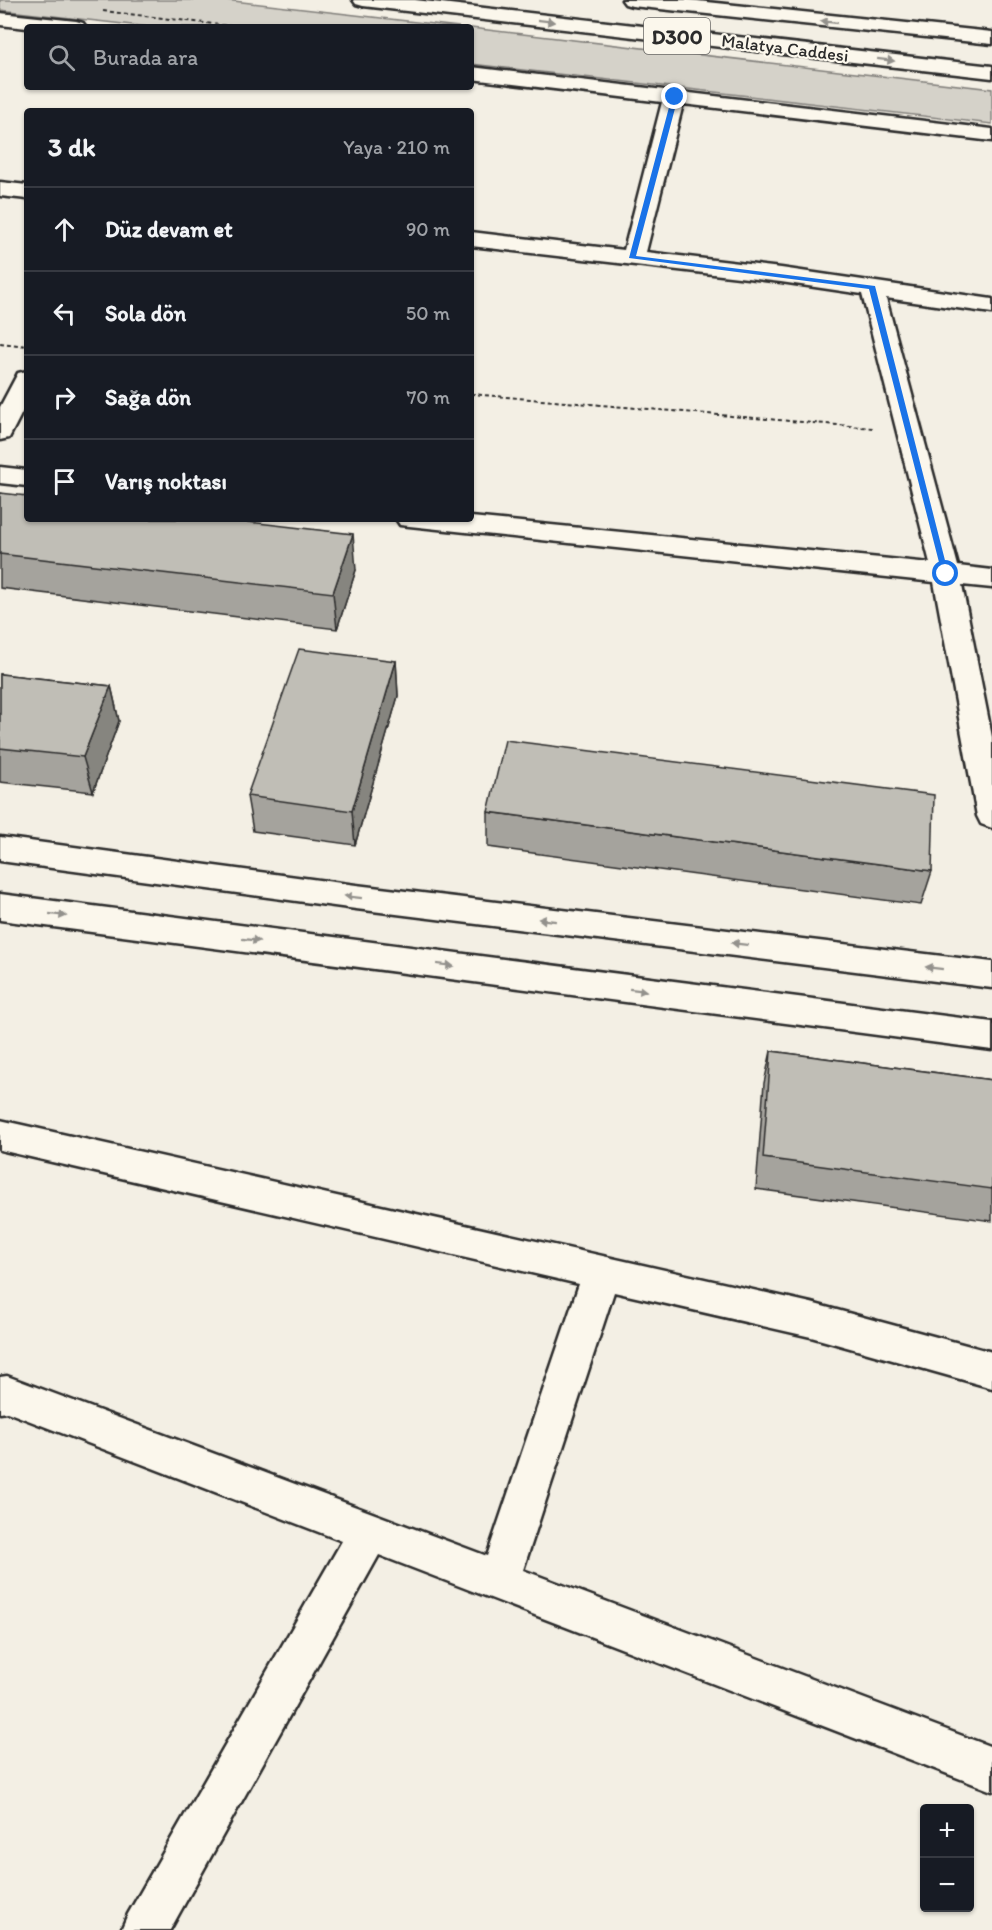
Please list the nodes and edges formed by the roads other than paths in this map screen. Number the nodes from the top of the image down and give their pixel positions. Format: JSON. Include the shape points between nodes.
{"nodes":[{"id":1,"x":363,"y":0,"type":"edge"},
{"id":2,"x":632,"y":0,"type":"edge"},
{"id":3,"x":0,"y":19,"type":"edge"},
{"id":4,"x":48,"y":24,"type":"edge"},
{"id":5,"x":992,"y":38,"type":"edge"},
{"id":6,"x":992,"y":72,"type":"edge"},
{"id":7,"x":474,"y":73,"type":"edge"},
{"id":8,"x":675,"y":97,"type":"junction"},
{"id":9,"x":992,"y":135,"type":"edge"},
{"id":10,"x":0,"y":189,"type":"edge"},
{"id":11,"x":24,"y":192,"type":"edge"},
{"id":12,"x":474,"y":240,"type":"edge"},
{"id":13,"x":633,"y":258,"type":"junction"},
{"id":14,"x":872,"y":288,"type":"junction"},
{"id":15,"x":992,"y":306,"type":"edge"},
{"id":16,"x":24,"y":384,"type":"edge"},
{"id":17,"x":0,"y":432,"type":"edge"},
{"id":18,"x":0,"y":475,"type":"edge"},
{"id":19,"x":24,"y":478,"type":"edge"},
{"id":20,"x":438,"y":522,"type":"edge"},
{"id":21,"x":946,"y":574,"type":"junction"},
{"id":22,"x":992,"y":579,"type":"edge"},
{"id":23,"x":992,"y":816,"type":"edge"},
{"id":24,"x":0,"y":849,"type":"edge"},
{"id":25,"x":0,"y":907,"type":"edge"},
{"id":26,"x":992,"y":975,"type":"edge"},
{"id":27,"x":992,"y":1036,"type":"edge"},
{"id":28,"x":0,"y":1135,"type":"edge"},
{"id":29,"x":601,"y":1273,"type":"junction"},
{"id":30,"x":992,"y":1370,"type":"edge"},
{"id":31,"x":0,"y":1395,"type":"edge"},
{"id":32,"x":370,"y":1532,"type":"junction"},
{"id":33,"x":499,"y":1581,"type":"junction"},
{"id":34,"x":992,"y":1769,"type":"edge"},
{"id":35,"x":144,"y":1930,"type":"edge"}],
"edges":[{"from":1,"to":6,"type":"main road","name":"Malatya Caddesi","number":"D300","one_way":true},
{"from":5,"to":2,"type":"main road","name":"Malatya Caddesi","number":"D300","one_way":true},
{"from":3,"to":4,"type":"main road"},
{"from":7,"to":8,"type":"main road"},
{"from":8,"to":9,"type":"main road"},
{"from":8,"to":13,"type":"main road"},
{"from":10,"to":11,"type":"main road"},
{"from":12,"to":13,"type":"main road"},
{"from":13,"to":14,"type":"main road"},
{"from":14,"to":15,"type":"main road"},
{"from":14,"to":21,"type":"main road"},
{"from":16,"to":17,"type":"main road"},
{"from":18,"to":19,"type":"main road"},
{"from":20,"to":21,"type":"main road"},
{"from":21,"to":22,"type":"main road"},
{"from":21,"to":23,"type":"main road"},
{"from":26,"to":24,"type":"main road","one_way":true},
{"from":25,"to":27,"type":"main road","one_way":true},
{"from":28,"to":29,"type":"main road"},
{"from":29,"to":30,"type":"main road","via":[[811,1320]]},
{"from":29,"to":33,"type":"main road"},
{"from":31,"to":32,"type":"main road","via":[[7,1394]]},
{"from":32,"to":33,"type":"main road"},
{"from":32,"to":35,"type":"main road"},
{"from":33,"to":34,"type":"main road"}]}
